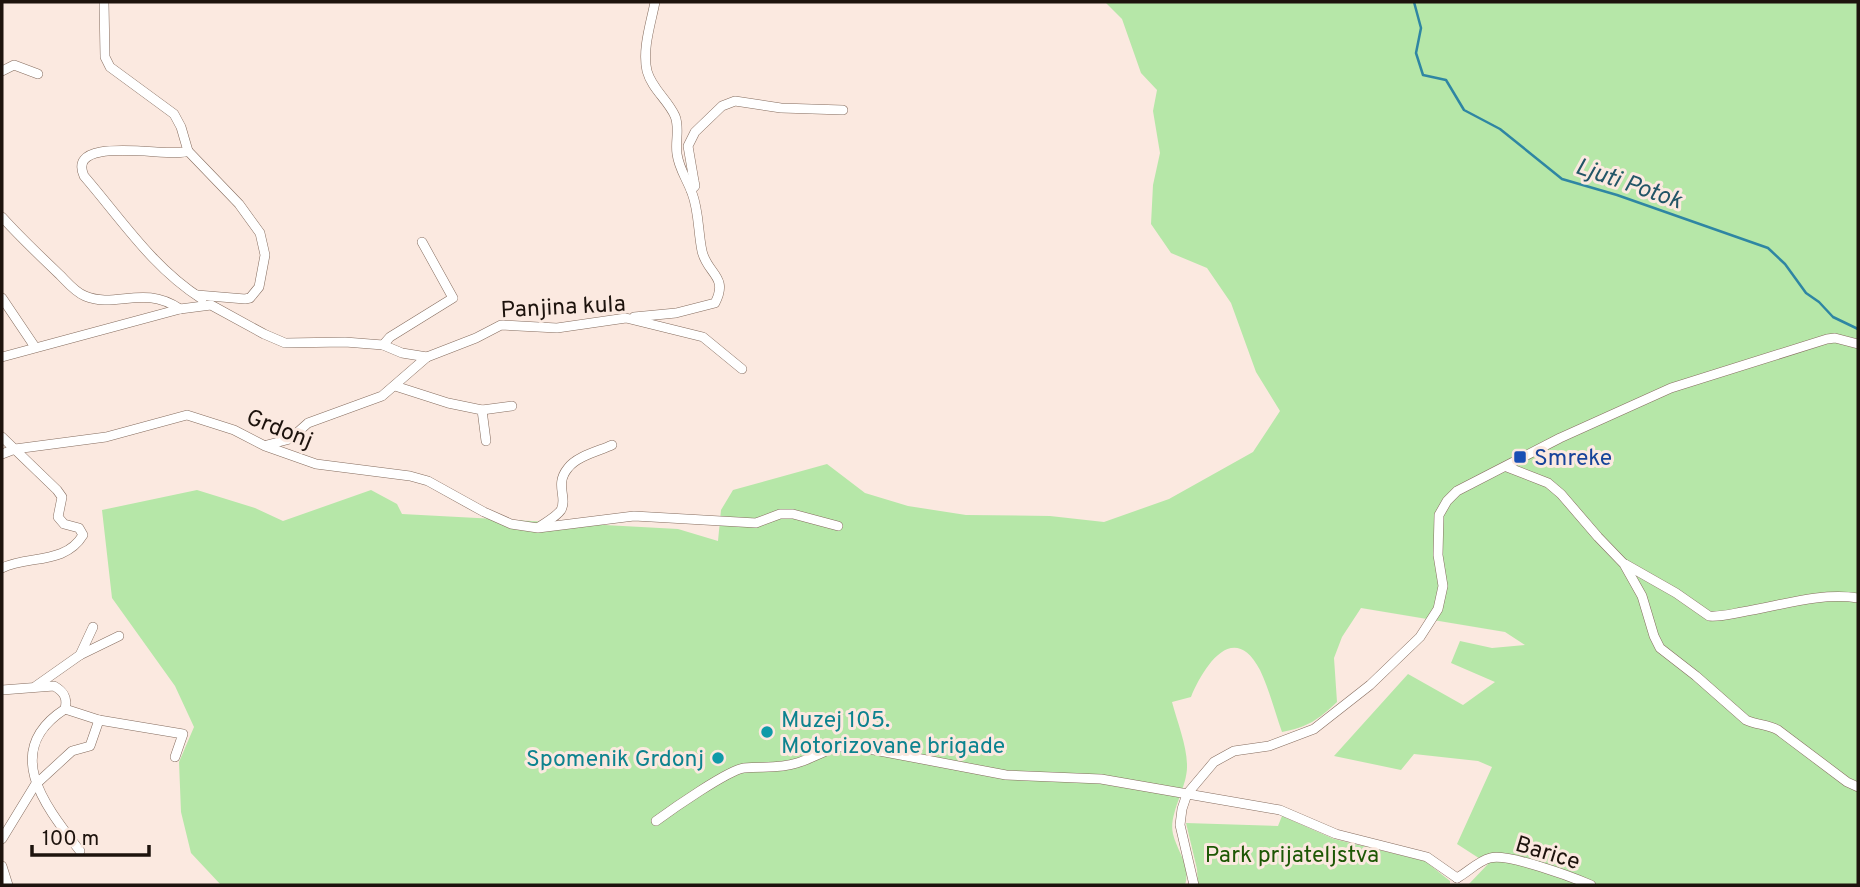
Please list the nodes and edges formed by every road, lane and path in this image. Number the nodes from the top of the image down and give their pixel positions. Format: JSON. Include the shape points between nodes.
{"nodes":[{"id":1,"x":104,"y":2,"type":"edge"},
{"id":2,"x":655,"y":2,"type":"edge"},
{"id":3,"x":2,"y":71,"type":"edge"},
{"id":4,"x":38,"y":74,"type":"dead end"},
{"id":5,"x":843,"y":110,"type":"dead end"},
{"id":6,"x":188,"y":151,"type":"junction"},
{"id":7,"x":691,"y":190,"type":"junction"},
{"id":8,"x":2,"y":216,"type":"edge"},
{"id":9,"x":422,"y":243,"type":"dead end"},
{"id":10,"x":197,"y":295,"type":"junction"},
{"id":11,"x":2,"y":298,"type":"edge"},
{"id":12,"x":211,"y":305,"type":"junction"},
{"id":13,"x":180,"y":309,"type":"junction"},
{"id":14,"x":626,"y":318,"type":"junction"},
{"id":15,"x":1858,"y":344,"type":"edge"},
{"id":16,"x":383,"y":345,"type":"junction"},
{"id":17,"x":35,"y":347,"type":"junction"},
{"id":18,"x":2,"y":357,"type":"edge"},
{"id":19,"x":427,"y":357,"type":"junction"},
{"id":20,"x":742,"y":369,"type":"dead end"},
{"id":21,"x":395,"y":386,"type":"junction"},
{"id":22,"x":512,"y":407,"type":"dead end"},
{"id":23,"x":482,"y":410,"type":"junction"},
{"id":24,"x":2,"y":438,"type":"edge"},
{"id":25,"x":486,"y":441,"type":"dead end"},
{"id":26,"x":612,"y":445,"type":"dead end"},
{"id":27,"x":265,"y":446,"type":"junction"},
{"id":28,"x":15,"y":449,"type":"junction"},
{"id":29,"x":2,"y":454,"type":"edge"},
{"id":30,"x":1507,"y":467,"type":"junction"},
{"id":31,"x":838,"y":526,"type":"dead end"},
{"id":32,"x":538,"y":528,"type":"junction"},
{"id":33,"x":1624,"y":564,"type":"junction"},
{"id":34,"x":2,"y":568,"type":"edge"},
{"id":35,"x":1858,"y":598,"type":"edge"},
{"id":36,"x":93,"y":627,"type":"dead end"},
{"id":37,"x":119,"y":636,"type":"dead end"},
{"id":38,"x":80,"y":655,"type":"junction"},
{"id":39,"x":36,"y":686,"type":"junction"},
{"id":40,"x":2,"y":690,"type":"edge"},
{"id":41,"x":65,"y":709,"type":"junction"},
{"id":42,"x":99,"y":720,"type":"junction"},
{"id":43,"x":176,"y":757,"type":"dead end"},
{"id":44,"x":35,"y":785,"type":"junction"},
{"id":45,"x":1858,"y":787,"type":"edge"},
{"id":46,"x":1187,"y":794,"type":"junction"},
{"id":47,"x":656,"y":821,"type":"dead end"},
{"id":48,"x":2,"y":839,"type":"edge"},
{"id":49,"x":80,"y":851,"type":"dead end"},
{"id":50,"x":2,"y":866,"type":"edge"},
{"id":51,"x":1457,"y":882,"type":"edge"},
{"id":52,"x":8,"y":885,"type":"edge"},
{"id":53,"x":1194,"y":885,"type":"edge"},
{"id":54,"x":1591,"y":885,"type":"edge"}],
"edges":[{"from":1,"to":6,"type":"street","via":[[107,62],[123,79],[174,114]]},
{"from":2,"to":7,"type":"street","via":[[647,70],[676,119],[681,173]]},
{"from":3,"to":4,"type":"street","via":[[15,65]]},
{"from":5,"to":7,"type":"street","via":[[735,101],[722,106],[695,132],[688,146],[695,186]]},
{"from":6,"to":10,"type":"street","via":[[239,204],[260,233],[265,255],[259,287],[250,298]]},
{"from":6,"to":10,"type":"street","via":[[107,151],[89,156],[80,169],[164,272]]},
{"from":7,"to":14,"type":"street","via":[[703,255],[720,284],[715,303]]},
{"from":8,"to":13,"type":"street","via":[[84,296],[150,297]]},
{"from":9,"to":16,"type":"street","via":[[453,299]]},
{"from":10,"to":12,"type":"street"},
{"from":11,"to":17,"type":"street"},
{"from":12,"to":13,"type":"street"},
{"from":12,"to":16,"type":"street","via":[[285,343]]},
{"from":13,"to":17,"type":"street"},
{"from":14,"to":19,"type":"street","name":"Panjina kula","via":[[556,328],[501,325]]},
{"from":14,"to":20,"type":"street","name":"Panjina kula","via":[[703,337]]},
{"from":15,"to":30,"type":"street","via":[[1827,339],[1681,385]]},
{"from":16,"to":19,"type":"street"},
{"from":17,"to":18,"type":"street"},
{"from":19,"to":21,"type":"street"},
{"from":21,"to":23,"type":"street"},
{"from":21,"to":27,"type":"street","via":[[382,396],[307,423],[290,439]]},
{"from":22,"to":23,"type":"street"},
{"from":23,"to":25,"type":"street"},
{"from":24,"to":28,"type":"street"},
{"from":26,"to":32,"type":"street","via":[[569,466],[562,478],[561,509]]},
{"from":27,"to":28,"type":"street","name":"Grdonj","via":[[187,415],[106,437]]},
{"from":27,"to":32,"type":"street","name":"Grdonj","via":[[316,464],[410,475],[511,524]]},
{"from":28,"to":29,"type":"street","name":"Grdonj"},
{"from":28,"to":34,"type":"street","via":[[62,497],[57,513],[60,521],[79,528],[83,535],[55,556]]},
{"from":30,"to":33,"type":"street","via":[[1555,488]]},
{"from":30,"to":46,"type":"street","via":[[1457,491],[1439,515],[1443,586],[1438,609],[1420,637],[1314,729],[1269,746],[1234,751],[1214,762]]},
{"from":31,"to":32,"type":"street","name":"Grdonj","via":[[780,514],[756,523],[634,516]]},
{"from":33,"to":35,"type":"street","via":[[1709,616],[1813,598]]},
{"from":33,"to":45,"type":"street","via":[[1642,597],[1660,648],[1746,720],[1778,730]]},
{"from":36,"to":38,"type":"street"},
{"from":37,"to":38,"type":"street"},
{"from":38,"to":39,"type":"street"},
{"from":39,"to":40,"type":"street"},
{"from":39,"to":41,"type":"street","via":[[60,689],[67,702]]},
{"from":41,"to":42,"type":"street"},
{"from":41,"to":44,"type":"street","via":[[52,716],[34,744]]},
{"from":42,"to":43,"type":"street","via":[[183,734]]},
{"from":42,"to":44,"type":"street","via":[[90,746],[72,751]]},
{"from":44,"to":48,"type":"street"},
{"from":44,"to":49,"type":"street"},
{"from":46,"to":47,"type":"street","via":[[1101,779],[1006,775],[841,745],[785,767],[741,768]]},
{"from":46,"to":51,"type":"street","via":[[1280,810],[1336,834],[1427,857]]},
{"from":46,"to":53,"type":"street","via":[[1180,825]]},
{"from":50,"to":52,"type":"street"},
{"from":51,"to":54,"type":"street","name":"Barice","via":[[1481,862],[1499,857]]}]}
